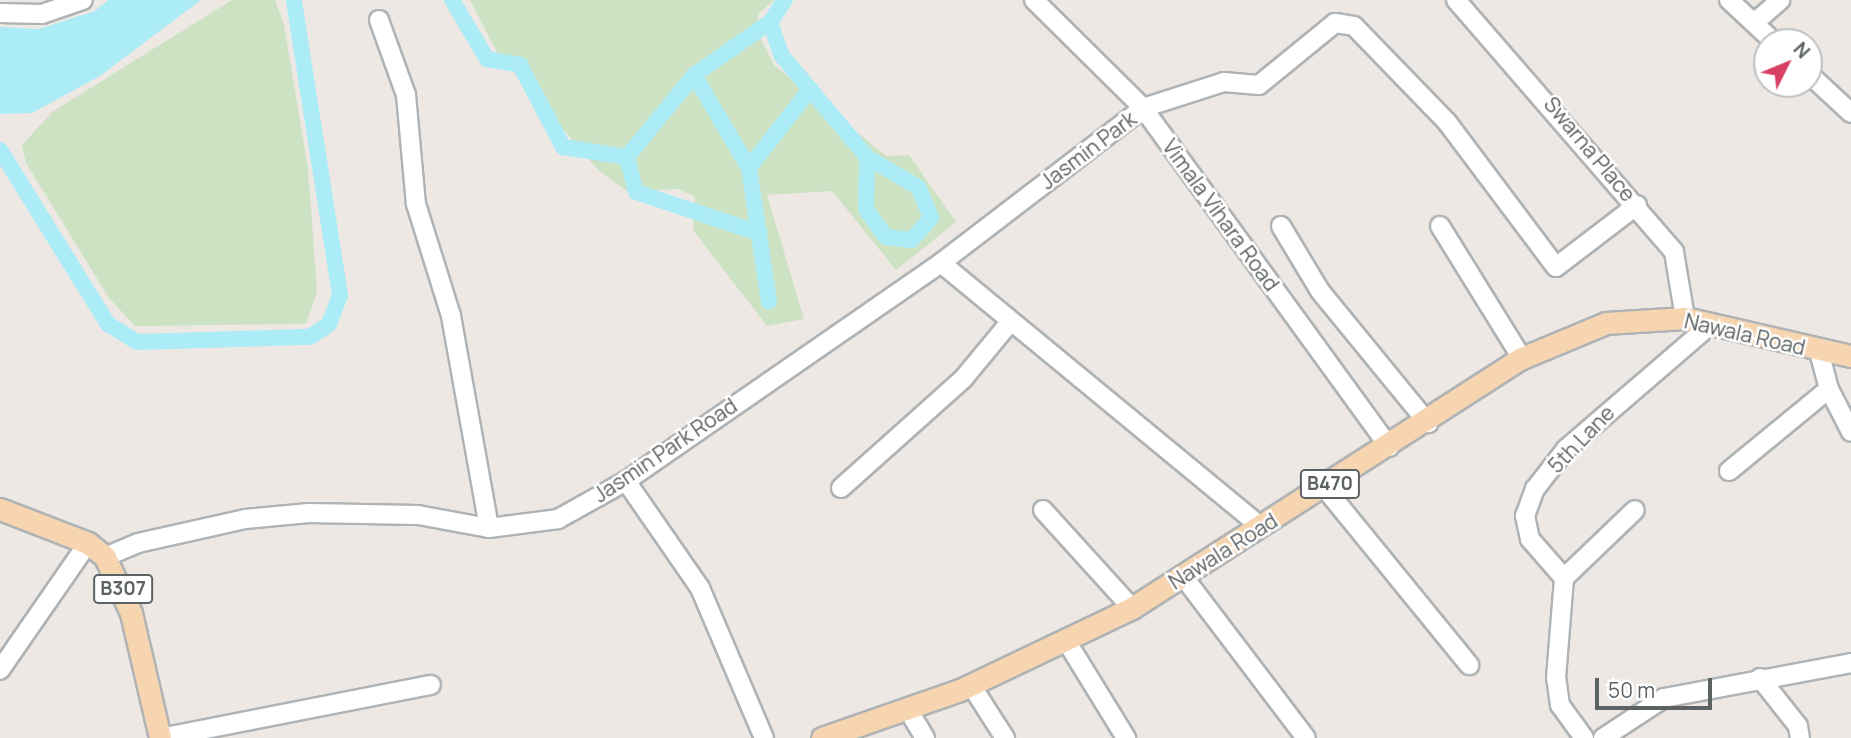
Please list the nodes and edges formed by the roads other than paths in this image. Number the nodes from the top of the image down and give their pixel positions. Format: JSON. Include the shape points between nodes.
{"nodes":[{"id":1,"x":83,"y":0,"type":"edge"},
{"id":2,"x":1034,"y":0,"type":"edge"},
{"id":3,"x":1457,"y":0,"type":"edge"},
{"id":4,"x":1729,"y":0,"type":"edge"},
{"id":5,"x":1780,"y":0,"type":"edge"},
{"id":6,"x":0,"y":13,"type":"edge"},
{"id":7,"x":379,"y":20,"type":"dead end"},
{"id":8,"x":1754,"y":23,"type":"junction"},
{"id":9,"x":1759,"y":28,"type":"edge"},
{"id":10,"x":1823,"y":87,"type":"edge"},
{"id":11,"x":1143,"y":108,"type":"junction"},
{"id":12,"x":1851,"y":113,"type":"edge"},
{"id":13,"x":1637,"y":205,"type":"junction"},
{"id":14,"x":1010,"y":209,"type":"joint"},
{"id":15,"x":1281,"y":226,"type":"dead end"},
{"id":16,"x":1440,"y":226,"type":"dead end"},
{"id":17,"x":941,"y":263,"type":"junction"},
{"id":18,"x":1685,"y":318,"type":"junction"},
{"id":19,"x":1011,"y":321,"type":"junction"},
{"id":20,"x":1710,"y":325,"type":"junction"},
{"id":21,"x":1819,"y":351,"type":"junction"},
{"id":22,"x":1851,"y":356,"type":"edge"},
{"id":23,"x":1522,"y":358,"type":"junction"},
{"id":24,"x":1829,"y":389,"type":"junction"},
{"id":25,"x":1427,"y":423,"type":"junction"},
{"id":26,"x":1851,"y":432,"type":"edge"},
{"id":27,"x":1389,"y":447,"type":"junction"},
{"id":28,"x":1730,"y":471,"type":"dead end"},
{"id":29,"x":626,"y":481,"type":"junction"},
{"id":30,"x":1324,"y":487,"type":"junction"},
{"id":31,"x":841,"y":488,"type":"dead end"},
{"id":32,"x":0,"y":509,"type":"edge"},
{"id":33,"x":1044,"y":510,"type":"dead end"},
{"id":34,"x":1635,"y":510,"type":"dead end"},
{"id":35,"x":1261,"y":527,"type":"junction"},
{"id":36,"x":489,"y":528,"type":"junction"},
{"id":37,"x":88,"y":543,"type":"junction"},
{"id":38,"x":105,"y":557,"type":"junction"},
{"id":39,"x":1183,"y":576,"type":"junction"},
{"id":40,"x":1564,"y":578,"type":"junction"},
{"id":41,"x":1132,"y":608,"type":"junction"},
{"id":42,"x":1067,"y":642,"type":"junction"},
{"id":43,"x":1851,"y":663,"type":"edge"},
{"id":44,"x":1469,"y":665,"type":"dead end"},
{"id":45,"x":0,"y":670,"type":"edge"},
{"id":46,"x":1759,"y":678,"type":"junction"},
{"id":47,"x":431,"y":685,"type":"dead end"},
{"id":48,"x":971,"y":685,"type":"junction"},
{"id":49,"x":907,"y":708,"type":"junction"},
{"id":50,"x":160,"y":738,"type":"edge"},
{"id":51,"x":764,"y":738,"type":"edge"},
{"id":52,"x":822,"y":738,"type":"edge"},
{"id":53,"x":925,"y":738,"type":"edge"},
{"id":54,"x":1005,"y":738,"type":"edge"},
{"id":55,"x":1126,"y":738,"type":"edge"},
{"id":56,"x":1306,"y":738,"type":"edge"},
{"id":57,"x":1584,"y":738,"type":"edge"},
{"id":58,"x":1603,"y":738,"type":"edge"},
{"id":59,"x":1800,"y":738,"type":"edge"}],
"edges":[{"from":1,"to":6,"type":"street","via":[[42,14]]},
{"from":2,"to":11,"type":"street","name":"Vimala Vihara Road"},
{"from":3,"to":13,"type":"street","name":"Swarna Place"},
{"from":4,"to":8,"type":"street"},
{"from":5,"to":8,"type":"street"},
{"from":7,"to":36,"type":"street","via":[[406,95],[416,204],[451,316]]},
{"from":8,"to":9,"type":"street"},
{"from":10,"to":12,"type":"street"},
{"from":11,"to":13,"type":"street","name":"Jasmin Park","via":[[1224,82],[1259,85],[1335,23],[1354,26],[1447,122],[1556,267]]},
{"from":11,"to":14,"type":"street","name":"Jasmin Park"},
{"from":11,"to":27,"type":"street","name":"Vimala Vihara Road"},
{"from":13,"to":18,"type":"street","name":"Swarna Place","via":[[1674,252]]},
{"from":14,"to":17,"type":"street","name":"Jasmin Park Road"},
{"from":15,"to":25,"type":"street","via":[[1321,290]]},
{"from":16,"to":23,"type":"street"},
{"from":17,"to":19,"type":"street"},
{"from":17,"to":29,"type":"street","name":"Jasmin Park Road"},
{"from":18,"to":20,"type":"main road","name":"Nawala Road","number":"B470"},
{"from":18,"to":23,"type":"main road","name":"Nawala Road","number":"B470","via":[[1606,323]]},
{"from":19,"to":31,"type":"street","via":[[964,379]]},
{"from":19,"to":35,"type":"street"},
{"from":20,"to":21,"type":"main road","name":"Nawala Road","number":"B470"},
{"from":20,"to":40,"type":"street","name":"5th Lane","via":[[1578,436],[1535,489],[1525,516],[1530,539]]},
{"from":21,"to":22,"type":"main road","name":"Nawala Road","number":"B470"},
{"from":21,"to":24,"type":"street"},
{"from":23,"to":25,"type":"main road","name":"Nawala Road","number":"B470"},
{"from":24,"to":26,"type":"street"},
{"from":24,"to":28,"type":"street"},
{"from":25,"to":27,"type":"main road","name":"Nawala Road","number":"B470"},
{"from":27,"to":30,"type":"main road","name":"Nawala Road","number":"B470"},
{"from":29,"to":36,"type":"street","name":"Jasmin Park Road","via":[[558,519]]},
{"from":29,"to":51,"type":"street","via":[[700,588]]},
{"from":30,"to":35,"type":"main road","name":"Nawala Road","number":"B470"},
{"from":30,"to":44,"type":"street"},
{"from":32,"to":37,"type":"main road","number":"B307"},
{"from":33,"to":41,"type":"street"},
{"from":34,"to":40,"type":"street"},
{"from":35,"to":39,"type":"main road","name":"Nawala Road","number":"B470"},
{"from":36,"to":38,"type":"street","name":"Jasmin Park Road","via":[[418,514],[309,513],[245,519],[138,543]]},
{"from":37,"to":38,"type":"main road","number":"B307"},
{"from":37,"to":45,"type":"street"},
{"from":38,"to":50,"type":"main road","number":"B307","via":[[131,613]]},
{"from":39,"to":41,"type":"main road","name":"Nawala Road","number":"B470"},
{"from":39,"to":56,"type":"street"},
{"from":40,"to":57,"type":"street","via":[[1556,678],[1560,705]]},
{"from":41,"to":42,"type":"main road","name":"Nawala Road","number":"B470"},
{"from":42,"to":48,"type":"main road","name":"Nawala Road","number":"B470"},
{"from":42,"to":55,"type":"street"},
{"from":43,"to":46,"type":"street"},
{"from":46,"to":58,"type":"street","via":[[1664,698]]},
{"from":46,"to":59,"type":"street","via":[[1798,726]]},
{"from":47,"to":50,"type":"street"},
{"from":48,"to":49,"type":"main road","name":"Nawala Road","number":"B470"},
{"from":48,"to":54,"type":"street"},
{"from":49,"to":52,"type":"main road","name":"Nawala Road","number":"B470"},
{"from":49,"to":53,"type":"street"}]}
